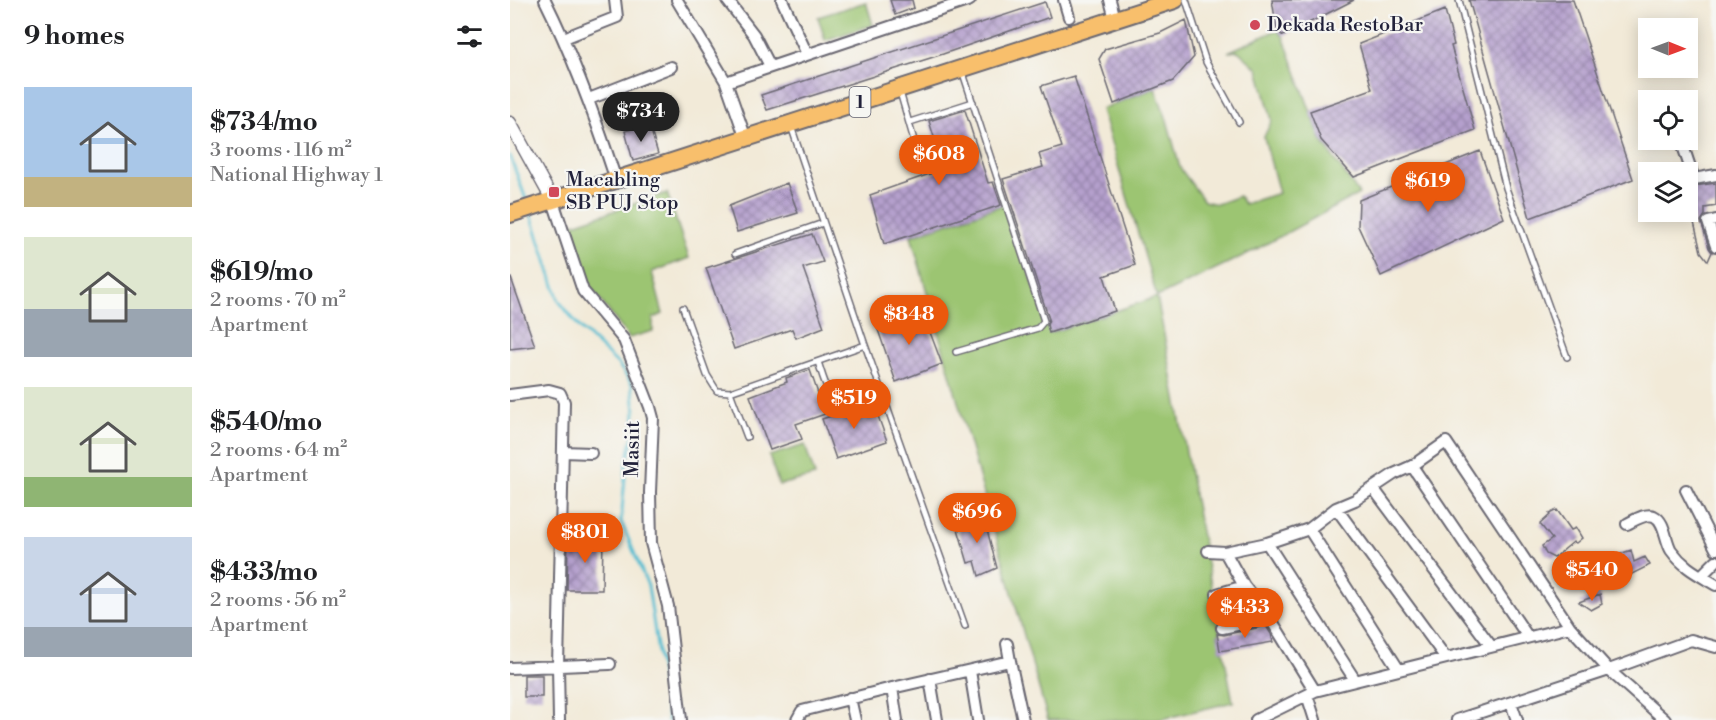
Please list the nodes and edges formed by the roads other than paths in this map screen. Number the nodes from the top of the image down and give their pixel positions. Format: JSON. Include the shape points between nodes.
{"nodes":[{"id":1,"x":545,"y":0,"type":"edge"},
{"id":2,"x":615,"y":0,"type":"edge"},
{"id":3,"x":677,"y":0,"type":"edge"},
{"id":4,"x":727,"y":0,"type":"edge"},
{"id":5,"x":782,"y":0,"type":"edge"},
{"id":6,"x":970,"y":0,"type":"edge"},
{"id":7,"x":1064,"y":0,"type":"edge"},
{"id":8,"x":1110,"y":0,"type":"edge"},
{"id":9,"x":1175,"y":0,"type":"edge"},
{"id":10,"x":1186,"y":0,"type":"edge"},
{"id":11,"x":1459,"y":0,"type":"edge"},
{"id":12,"x":948,"y":3,"type":"edge"},
{"id":13,"x":1069,"y":17,"type":"dead end"},
{"id":14,"x":1115,"y":19,"type":"junction"},
{"id":15,"x":564,"y":38,"type":"junction"},
{"id":16,"x":807,"y":54,"type":"junction"},
{"id":17,"x":770,"y":66,"type":"junction"},
{"id":18,"x":671,"y":67,"type":"dead end"},
{"id":19,"x":961,"y":69,"type":"junction"},
{"id":20,"x":726,"y":82,"type":"junction"},
{"id":21,"x":899,"y":89,"type":"junction"},
{"id":22,"x":589,"y":99,"type":"junction"},
{"id":23,"x":973,"y":102,"type":"junction"},
{"id":24,"x":910,"y":122,"type":"junction"},
{"id":25,"x":1239,"y":122,"type":"dead end"},
{"id":26,"x":510,"y":123,"type":"edge"},
{"id":27,"x":790,"y":124,"type":"junction"},
{"id":28,"x":746,"y":139,"type":"junction"},
{"id":29,"x":1684,"y":150,"type":"edge"},
{"id":30,"x":922,"y":168,"type":"dead end"},
{"id":31,"x":1716,"y":175,"type":"edge"},
{"id":32,"x":616,"y":180,"type":"junction"},
{"id":33,"x":549,"y":202,"type":"junction"},
{"id":34,"x":515,"y":213,"type":"edge"},
{"id":35,"x":1716,"y":220,"type":"edge"},
{"id":36,"x":823,"y":223,"type":"junction"},
{"id":37,"x":1716,"y":246,"type":"edge"},
{"id":38,"x":735,"y":254,"type":"dead end"},
{"id":39,"x":683,"y":308,"type":"dead end"},
{"id":40,"x":865,"y":345,"type":"junction"},
{"id":41,"x":956,"y":352,"type":"dead end"},
{"id":42,"x":1567,"y":357,"type":"dead end"},
{"id":43,"x":818,"y":362,"type":"junction"},
{"id":44,"x":879,"y":386,"type":"junction"},
{"id":45,"x":730,"y":392,"type":"junction"},
{"id":46,"x":510,"y":395,"type":"edge"},
{"id":47,"x":747,"y":437,"type":"dead end"},
{"id":48,"x":563,"y":452,"type":"junction"},
{"id":49,"x":591,"y":453,"type":"dead end"},
{"id":50,"x":1412,"y":466,"type":"junction"},
{"id":51,"x":1373,"y":488,"type":"junction"},
{"id":52,"x":1686,"y":490,"type":"dead end"},
{"id":53,"x":1336,"y":508,"type":"junction"},
{"id":54,"x":1627,"y":524,"type":"dead end"},
{"id":55,"x":1309,"y":530,"type":"junction"},
{"id":56,"x":1267,"y":543,"type":"junction"},
{"id":57,"x":1716,"y":549,"type":"edge"},
{"id":58,"x":1208,"y":551,"type":"dead end"},
{"id":59,"x":1225,"y":552,"type":"junction"},
{"id":60,"x":1716,"y":561,"type":"edge"},
{"id":61,"x":1701,"y":576,"type":"junction"},
{"id":62,"x":1716,"y":585,"type":"edge"},
{"id":63,"x":1244,"y":586,"type":"junction"},
{"id":64,"x":1217,"y":594,"type":"dead end"},
{"id":65,"x":1270,"y":618,"type":"junction"},
{"id":66,"x":965,"y":626,"type":"dead end"},
{"id":67,"x":1570,"y":627,"type":"junction"},
{"id":68,"x":1222,"y":628,"type":"dead end"},
{"id":69,"x":1528,"y":638,"type":"junction"},
{"id":70,"x":1007,"y":644,"type":"dead end"},
{"id":71,"x":1491,"y":646,"type":"junction"},
{"id":72,"x":1716,"y":647,"type":"edge"},
{"id":73,"x":1446,"y":658,"type":"junction"},
{"id":74,"x":1010,"y":661,"type":"junction"},
{"id":75,"x":610,"y":664,"type":"dead end"},
{"id":76,"x":558,"y":666,"type":"junction"},
{"id":77,"x":510,"y":668,"type":"edge"},
{"id":78,"x":969,"y":670,"type":"junction"},
{"id":79,"x":1399,"y":670,"type":"junction"},
{"id":80,"x":1609,"y":670,"type":"junction"},
{"id":81,"x":930,"y":679,"type":"junction"},
{"id":82,"x":1355,"y":681,"type":"junction"},
{"id":83,"x":892,"y":688,"type":"junction"},
{"id":84,"x":1311,"y":693,"type":"junction"},
{"id":85,"x":850,"y":698,"type":"junction"},
{"id":86,"x":1511,"y":703,"type":"junction"},
{"id":87,"x":1273,"y":716,"type":"edge"},
{"id":88,"x":559,"y":720,"type":"edge"},
{"id":89,"x":681,"y":720,"type":"edge"},
{"id":90,"x":797,"y":720,"type":"edge"},
{"id":91,"x":855,"y":720,"type":"edge"},
{"id":92,"x":897,"y":720,"type":"edge"},
{"id":93,"x":937,"y":720,"type":"edge"},
{"id":94,"x":978,"y":720,"type":"edge"},
{"id":95,"x":1023,"y":720,"type":"edge"},
{"id":96,"x":1256,"y":720,"type":"edge"},
{"id":97,"x":1315,"y":720,"type":"edge"},
{"id":98,"x":1457,"y":720,"type":"edge"},
{"id":99,"x":1517,"y":720,"type":"edge"},
{"id":100,"x":1665,"y":720,"type":"edge"}],
"edges":[{"from":1,"to":15,"type":"street"},
{"from":2,"to":15,"type":"street","via":[[616,17]]},
{"from":3,"to":20,"type":"street"},
{"from":4,"to":17,"type":"street","via":[[754,35]]},
{"from":5,"to":16,"type":"street"},
{"from":6,"to":12,"type":"street"},
{"from":7,"to":13,"type":"street"},
{"from":8,"to":14,"type":"street"},
{"from":9,"to":14,"type":"highway","number":"1"},
{"from":10,"to":25,"type":"lane","via":[[1206,62]]},
{"from":11,"to":42,"type":"lane","via":[[1506,188]]},
{"from":12,"to":16,"type":"street"},
{"from":14,"to":19,"type":"highway","number":"1"},
{"from":15,"to":22,"type":"street"},
{"from":16,"to":17,"type":"street"},
{"from":17,"to":20,"type":"street"},
{"from":18,"to":22,"type":"street"},
{"from":19,"to":21,"type":"highway","number":"1"},
{"from":19,"to":23,"type":"lane"},
{"from":20,"to":28,"type":"street"},
{"from":21,"to":24,"type":"lane"},
{"from":21,"to":27,"type":"highway","number":"1"},
{"from":22,"to":32,"type":"street"},
{"from":23,"to":24,"type":"lane"},
{"from":23,"to":41,"type":"lane","via":[[1044,321],[1038,328]]},
{"from":24,"to":30,"type":"lane"},
{"from":26,"to":33,"type":"street"},
{"from":27,"to":28,"type":"highway","number":"1"},
{"from":27,"to":36,"type":"lane"},
{"from":28,"to":32,"type":"highway","number":"1"},
{"from":29,"to":31,"type":"street","via":[[1694,179]]},
{"from":32,"to":33,"type":"highway","number":"1"},
{"from":33,"to":34,"type":"highway","number":"1"},
{"from":33,"to":89,"type":"street","name":"Masiit","via":[[583,291],[624,340],[653,418],[651,543],[668,606]]},
{"from":35,"to":37,"type":"street","via":[[1708,222]]},
{"from":36,"to":38,"type":"lane"},
{"from":36,"to":40,"type":"lane"},
{"from":39,"to":45,"type":"lane","via":[[710,384],[717,391]]},
{"from":40,"to":43,"type":"lane"},
{"from":40,"to":44,"type":"lane"},
{"from":43,"to":44,"type":"lane","via":[[836,399]]},
{"from":43,"to":45,"type":"lane"},
{"from":44,"to":66,"type":"lane"},
{"from":45,"to":47,"type":"lane"},
{"from":46,"to":48,"type":"street","via":[[549,390],[560,393],[564,402]]},
{"from":48,"to":49,"type":"street"},
{"from":48,"to":76,"type":"street"},
{"from":50,"to":51,"type":"street"},
{"from":50,"to":67,"type":"street","via":[[1446,442]]},
{"from":50,"to":69,"type":"street"},
{"from":51,"to":53,"type":"street"},
{"from":51,"to":71,"type":"street"},
{"from":52,"to":57,"type":"street"},
{"from":53,"to":55,"type":"street"},
{"from":53,"to":73,"type":"street"},
{"from":54,"to":61,"type":"street","via":[[1646,515],[1660,520],[1670,547],[1685,567]]},
{"from":55,"to":56,"type":"street"},
{"from":55,"to":79,"type":"street"},
{"from":56,"to":59,"type":"street"},
{"from":56,"to":82,"type":"street"},
{"from":58,"to":59,"type":"street"},
{"from":59,"to":63,"type":"street"},
{"from":60,"to":61,"type":"street"},
{"from":61,"to":62,"type":"street"},
{"from":63,"to":64,"type":"street"},
{"from":63,"to":65,"type":"street"},
{"from":65,"to":68,"type":"street"},
{"from":65,"to":84,"type":"street"},
{"from":67,"to":69,"type":"street"},
{"from":67,"to":80,"type":"street"},
{"from":69,"to":71,"type":"street"},
{"from":70,"to":74,"type":"street"},
{"from":71,"to":73,"type":"street"},
{"from":72,"to":80,"type":"street","via":[[1691,640]]},
{"from":73,"to":79,"type":"street"},
{"from":74,"to":78,"type":"street"},
{"from":74,"to":95,"type":"street"},
{"from":75,"to":76,"type":"street"},
{"from":76,"to":77,"type":"street"},
{"from":76,"to":88,"type":"street"},
{"from":78,"to":81,"type":"street"},
{"from":78,"to":94,"type":"street"},
{"from":79,"to":82,"type":"street"},
{"from":80,"to":86,"type":"street"},
{"from":80,"to":100,"type":"street"},
{"from":81,"to":83,"type":"street"},
{"from":81,"to":93,"type":"street"},
{"from":82,"to":84,"type":"street"},
{"from":83,"to":85,"type":"street"},
{"from":83,"to":92,"type":"street"},
{"from":84,"to":87,"type":"street"},
{"from":84,"to":97,"type":"street"},
{"from":85,"to":90,"type":"street","via":[[802,711]]},
{"from":85,"to":91,"type":"street"},
{"from":86,"to":98,"type":"street"},
{"from":86,"to":99,"type":"street"},
{"from":87,"to":96,"type":"street"}]}
